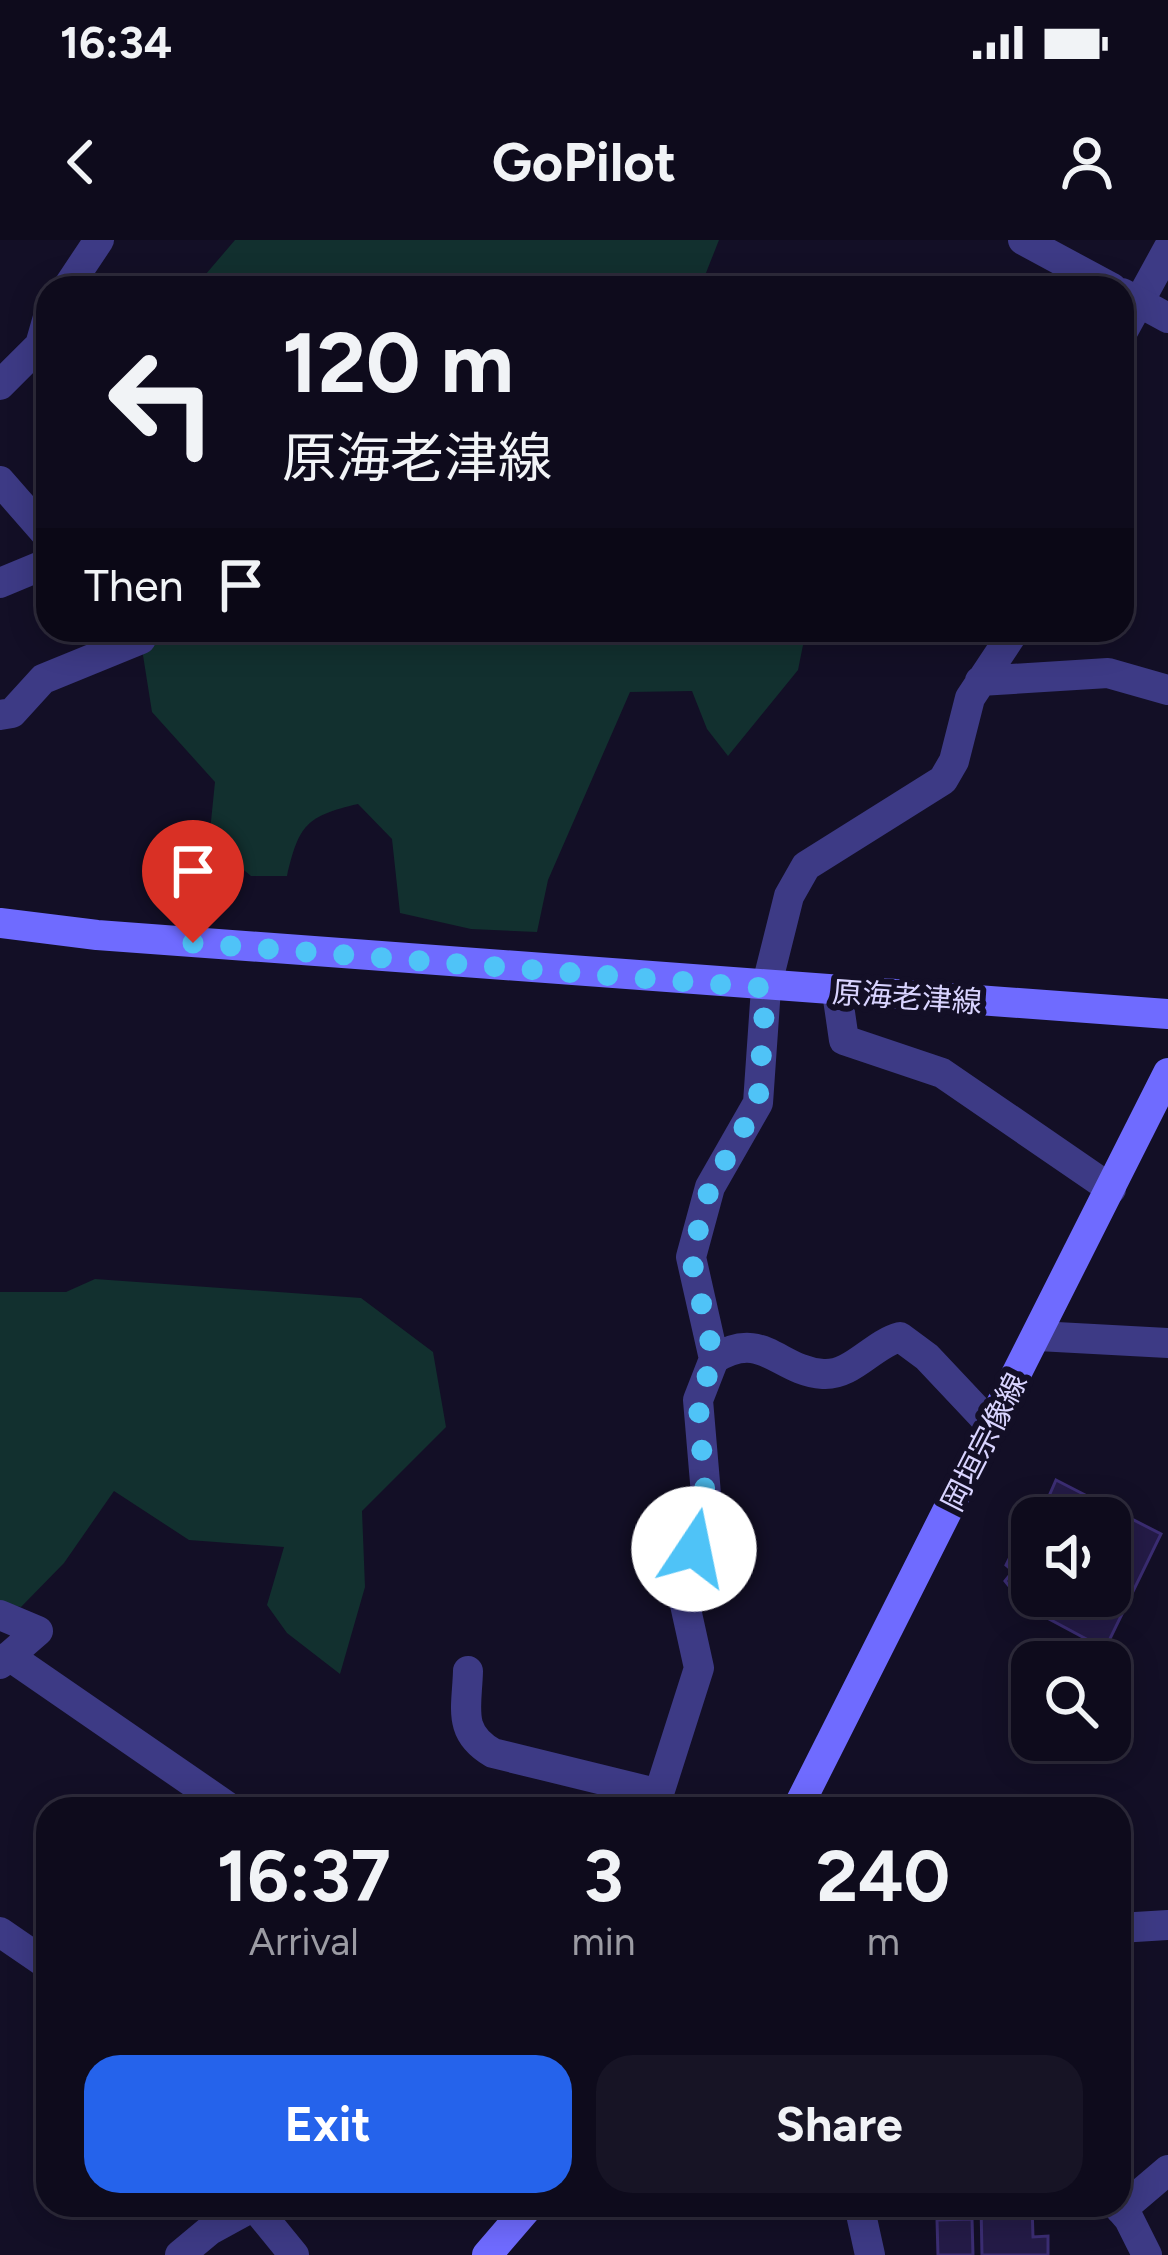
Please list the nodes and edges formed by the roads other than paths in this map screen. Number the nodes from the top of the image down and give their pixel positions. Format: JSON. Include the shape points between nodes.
{"nodes":[{"id":1,"x":99,"y":240,"type":"edge"},
{"id":2,"x":1023,"y":240,"type":"edge"},
{"id":3,"x":1168,"y":249,"type":"edge"},
{"id":4,"x":75,"y":276,"type":"edge"},
{"id":5,"x":1089,"y":276,"type":"edge"},
{"id":6,"x":1134,"y":285,"type":"edge"},
{"id":7,"x":1134,"y":300,"type":"edge"},
{"id":8,"x":1168,"y":318,"type":"edge"},
{"id":9,"x":36,"y":350,"type":"edge"},
{"id":10,"x":0,"y":385,"type":"edge"},
{"id":11,"x":0,"y":481,"type":"edge"},
{"id":12,"x":36,"y":522,"type":"edge"},
{"id":13,"x":36,"y":567,"type":"edge"},
{"id":14,"x":0,"y":583,"type":"edge"},
{"id":15,"x":135,"y":642,"type":"edge"},
{"id":16,"x":1007,"y":642,"type":"edge"},
{"id":17,"x":980,"y":681,"type":"junction"},
{"id":18,"x":1168,"y":690,"type":"edge"},
{"id":19,"x":0,"y":715,"type":"edge"},
{"id":20,"x":0,"y":923,"type":"edge"},
{"id":21,"x":766,"y":988,"type":"junction"},
{"id":22,"x":837,"y":992,"type":"junction"},
{"id":23,"x":1168,"y":1014,"type":"edge"},
{"id":24,"x":1168,"y":1073,"type":"edge"},
{"id":25,"x":1111,"y":1189,"type":"junction"},
{"id":26,"x":1038,"y":1336,"type":"junction"},
{"id":27,"x":1168,"y":1343,"type":"edge"},
{"id":28,"x":714,"y":1359,"type":"junction"},
{"id":29,"x":992,"y":1426,"type":"junction"},
{"id":30,"x":0,"y":1615,"type":"edge"},
{"id":31,"x":4,"y":1660,"type":"edge"},
{"id":32,"x":468,"y":1671,"type":"dead end"},
{"id":33,"x":214,"y":1797,"type":"edge"},
{"id":34,"x":642,"y":1797,"type":"edge"},
{"id":35,"x":656,"y":1797,"type":"edge"},
{"id":36,"x":803,"y":1797,"type":"edge"},
{"id":37,"x":1168,"y":1925,"type":"edge"},
{"id":38,"x":1131,"y":1927,"type":"edge"},
{"id":39,"x":0,"y":1931,"type":"edge"},
{"id":40,"x":36,"y":1956,"type":"edge"},
{"id":41,"x":1168,"y":2170,"type":"edge"},
{"id":42,"x":1131,"y":2198,"type":"edge"},
{"id":43,"x":233,"y":2217,"type":"edge"},
{"id":44,"x":264,"y":2217,"type":"edge"},
{"id":45,"x":520,"y":2217,"type":"edge"},
{"id":46,"x":862,"y":2217,"type":"edge"},
{"id":47,"x":1125,"y":2217,"type":"edge"},
{"id":48,"x":181,"y":2255,"type":"edge"},
{"id":49,"x":294,"y":2255,"type":"edge"},
{"id":50,"x":487,"y":2255,"type":"edge"},
{"id":51,"x":870,"y":2255,"type":"edge"},
{"id":52,"x":1147,"y":2255,"type":"edge"}],
"edges":[{"from":1,"to":4,"type":"street"},
{"from":2,"to":5,"type":"street"},
{"from":3,"to":6,"type":"street"},
{"from":7,"to":8,"type":"street"},
{"from":9,"to":10,"type":"street"},
{"from":11,"to":12,"type":"street"},
{"from":13,"to":14,"type":"street"},
{"from":15,"to":19,"type":"street","via":[[43,679],[12,713]]},
{"from":16,"to":17,"type":"street"},
{"from":17,"to":18,"type":"street","via":[[1108,674]]},
{"from":17,"to":21,"type":"street","via":[[943,780],[806,866],[789,896]]},
{"from":20,"to":21,"type":"main road","name":"原海老津線"},
{"from":21,"to":22,"type":"main road","name":"原海老津線"},
{"from":21,"to":28,"type":"street","via":[[758,1103],[710,1187],[691,1257]]},
{"from":22,"to":23,"type":"main road","name":"原海老津線"},
{"from":22,"to":25,"type":"street","via":[[844,1040],[942,1073]]},
{"from":24,"to":25,"type":"main road","name":"岡垣宗像線"},
{"from":25,"to":26,"type":"main road","name":"岡垣宗像線"},
{"from":26,"to":27,"type":"street"},
{"from":26,"to":29,"type":"main road","name":"岡垣宗像線"},
{"from":28,"to":29,"type":"street","via":[[749,1347],[826,1375],[901,1337]]},
{"from":28,"to":35,"type":"street","via":[[698,1400],[706,1506],[682,1591],[699,1668]]},
{"from":29,"to":36,"type":"main road","name":"岡垣宗像線"},
{"from":30,"to":31,"type":"street","via":[[38,1631]]},
{"from":31,"to":33,"type":"street"},
{"from":32,"to":34,"type":"street","via":[[474,1741]]},
{"from":37,"to":38,"type":"street"},
{"from":39,"to":40,"type":"street"},
{"from":41,"to":42,"type":"street"},
{"from":43,"to":48,"type":"street"},
{"from":44,"to":49,"type":"street"},
{"from":45,"to":50,"type":"main road"},
{"from":46,"to":51,"type":"street"},
{"from":47,"to":52,"type":"street"}]}
